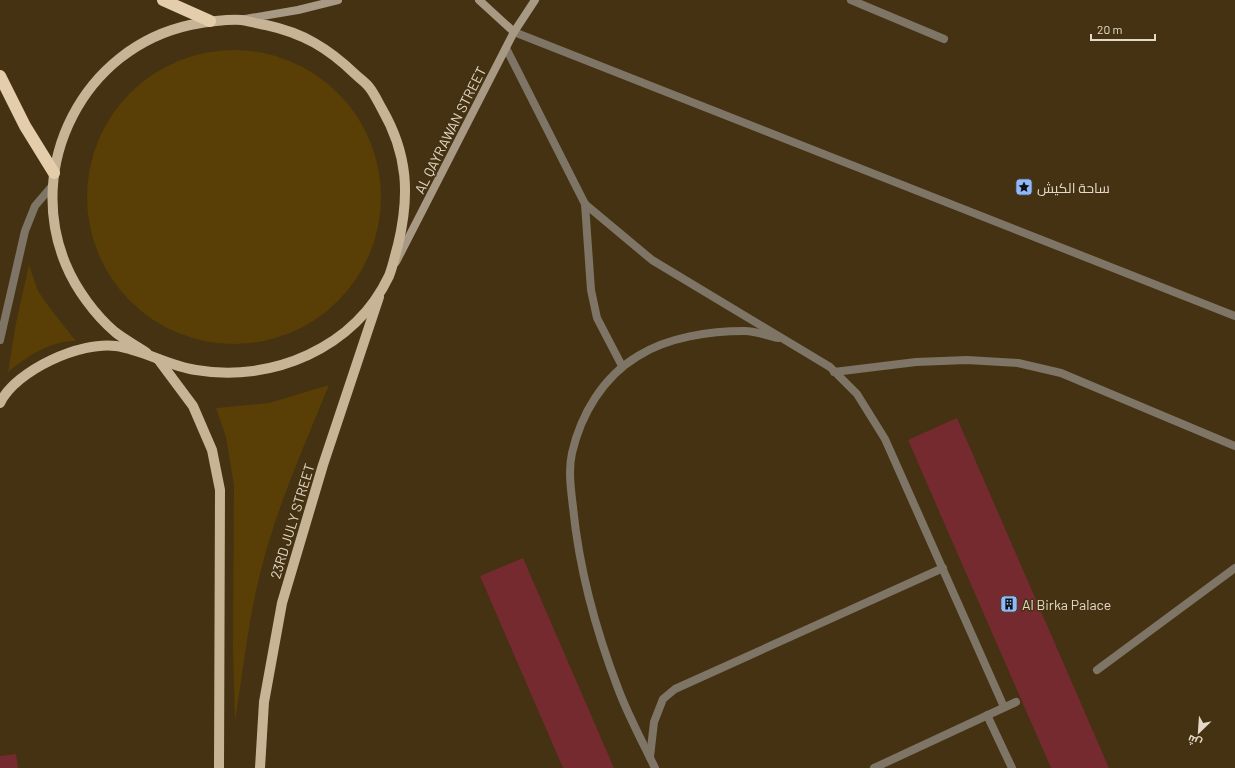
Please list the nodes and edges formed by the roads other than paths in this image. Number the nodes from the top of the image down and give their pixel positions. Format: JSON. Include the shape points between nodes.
{"nodes":[{"id":1,"x":163,"y":0,"type":"edge"},
{"id":2,"x":338,"y":0,"type":"edge"},
{"id":3,"x":479,"y":0,"type":"edge"},
{"id":4,"x":535,"y":0,"type":"edge"},
{"id":5,"x":850,"y":0,"type":"edge"},
{"id":6,"x":241,"y":20,"type":"junction"},
{"id":7,"x":210,"y":21,"type":"junction"},
{"id":8,"x":514,"y":32,"type":"junction"},
{"id":9,"x":944,"y":39,"type":"dead end"},
{"id":10,"x":506,"y":48,"type":"junction"},
{"id":11,"x":0,"y":76,"type":"edge"},
{"id":12,"x":54,"y":173,"type":"junction"},
{"id":13,"x":52,"y":186,"type":"junction"},
{"id":14,"x":585,"y":204,"type":"junction"},
{"id":15,"x":391,"y":273,"type":"junction"},
{"id":16,"x":382,"y":288,"type":"junction"},
{"id":17,"x":1235,"y":316,"type":"edge"},
{"id":18,"x":0,"y":340,"type":"edge"},
{"id":19,"x":786,"y":340,"type":"junction"},
{"id":20,"x":147,"y":354,"type":"junction"},
{"id":21,"x":158,"y":359,"type":"junction"},
{"id":22,"x":622,"y":366,"type":"junction"},
{"id":23,"x":834,"y":372,"type":"junction"},
{"id":24,"x":1,"y":397,"type":"edge"},
{"id":25,"x":1235,"y":446,"type":"edge"},
{"id":26,"x":943,"y":568,"type":"junction"},
{"id":27,"x":1235,"y":568,"type":"edge"},
{"id":28,"x":1097,"y":670,"type":"dead end"},
{"id":29,"x":1016,"y":702,"type":"dead end"},
{"id":30,"x":1004,"y":707,"type":"junction"},
{"id":31,"x":987,"y":715,"type":"junction"},
{"id":32,"x":650,"y":758,"type":"junction"},
{"id":33,"x":219,"y":768,"type":"edge"},
{"id":34,"x":260,"y":768,"type":"edge"},
{"id":35,"x":655,"y":768,"type":"edge"},
{"id":36,"x":874,"y":768,"type":"edge"},
{"id":37,"x":1012,"y":768,"type":"edge"}],
"edges":[{"from":1,"to":7,"type":"highway"},
{"from":2,"to":6,"type":"main road"},
{"from":3,"to":8,"type":"main road"},
{"from":4,"to":8,"type":"main road","name":"AL QAYRAWAN STREET"},
{"from":5,"to":9,"type":"lane"},
{"from":6,"to":7,"type":"main road"},
{"from":6,"to":15,"type":"main road","via":[[290,30],[333,53],[369,87],[394,130],[406,177],[404,221]]},
{"from":7,"to":12,"type":"main road","via":[[172,29],[150,39],[136,46],[105,70],[80,100],[63,135]]},
{"from":8,"to":10,"type":"main road","name":"AL QAYRAWAN STREET"},
{"from":8,"to":17,"type":"lane"},
{"from":10,"to":14,"type":"lane"},
{"from":10,"to":15,"type":"main road","name":"AL QAYRAWAN STREET"},
{"from":11,"to":12,"type":"highway","via":[[25,126]]},
{"from":12,"to":13,"type":"main road"},
{"from":13,"to":18,"type":"lane","via":[[36,206],[25,231]]},
{"from":13,"to":20,"type":"main road","via":[[55,226],[69,271],[86,300],[114,330]]},
{"from":14,"to":19,"type":"lane","via":[[652,260]]},
{"from":14,"to":22,"type":"lane","via":[[591,290],[597,318]]},
{"from":15,"to":16,"type":"main road"},
{"from":16,"to":21,"type":"main road","via":[[360,318],[338,337],[301,360],[266,370],[229,374],[193,370]]},
{"from":16,"to":34,"type":"main road","name":"23RD JULY STREET","via":[[323,465],[282,602],[264,702]]},
{"from":19,"to":22,"type":"lane","via":[[746,331],[690,336],[648,349]]},
{"from":19,"to":23,"type":"lane"},
{"from":20,"to":21,"type":"main road"},
{"from":20,"to":24,"type":"main road","via":[[114,345],[83,349],[53,358],[27,374]]},
{"from":21,"to":33,"type":"main road","via":[[193,406],[212,450],[220,490]]},
{"from":22,"to":32,"type":"lane","via":[[596,395],[583,420],[572,454],[570,481],[576,538],[597,626],[619,692]]},
{"from":23,"to":25,"type":"lane","via":[[916,362],[967,360],[1018,363],[1061,373]]},
{"from":23,"to":26,"type":"lane","via":[[857,394],[885,439]]},
{"from":26,"to":30,"type":"lane"},
{"from":26,"to":32,"type":"lane","via":[[675,689],[663,700],[654,722]]},
{"from":27,"to":28,"type":"lane"},
{"from":29,"to":30,"type":"lane"},
{"from":30,"to":31,"type":"lane"},
{"from":31,"to":36,"type":"lane"},
{"from":31,"to":37,"type":"lane"},
{"from":32,"to":35,"type":"lane"}]}
